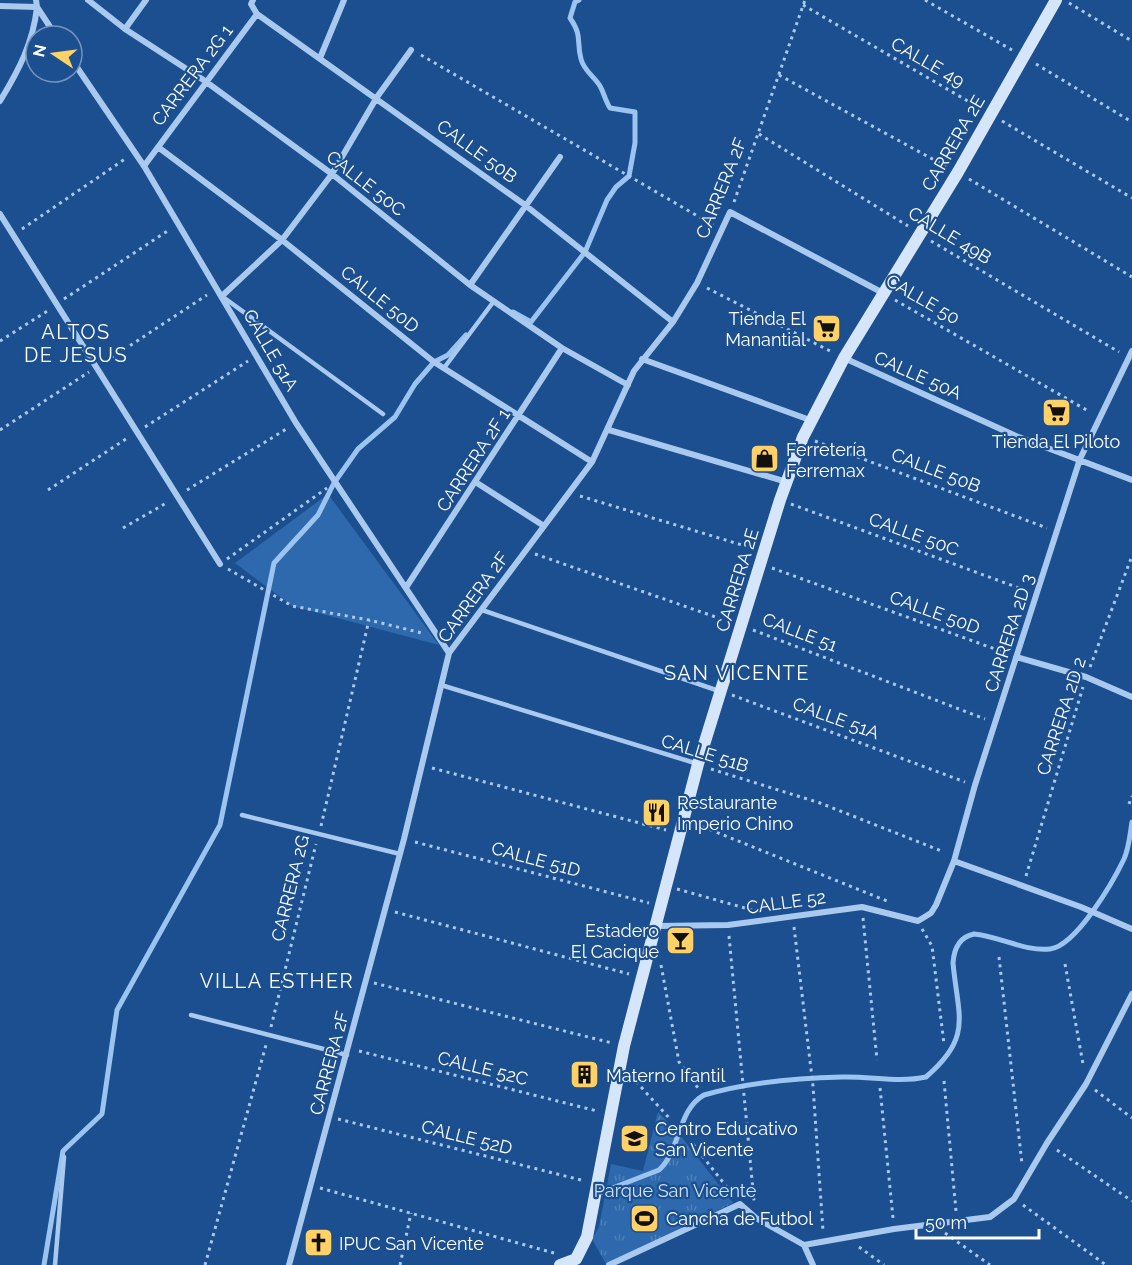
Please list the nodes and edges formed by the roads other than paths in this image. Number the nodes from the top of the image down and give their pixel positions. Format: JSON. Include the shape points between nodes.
{"nodes":[{"id":1,"x":88,"y":0,"type":"edge"},
{"id":2,"x":146,"y":0,"type":"edge"},
{"id":3,"x":344,"y":0,"type":"edge"},
{"id":4,"x":1056,"y":0,"type":"edge"},
{"id":5,"x":250,"y":1,"type":"edge"},
{"id":6,"x":36,"y":3,"type":"edge"},
{"id":7,"x":0,"y":6,"type":"edge"},
{"id":8,"x":257,"y":14,"type":"junction"},
{"id":9,"x":49,"y":24,"type":"edge"},
{"id":10,"x":125,"y":29,"type":"junction"},
{"id":11,"x":411,"y":50,"type":"road end"},
{"id":12,"x":320,"y":58,"type":"junction"},
{"id":13,"x":84,"y":78,"type":"edge"},
{"id":14,"x":206,"y":81,"type":"junction"},
{"id":15,"x":3,"y":92,"type":"edge"},
{"id":16,"x":376,"y":97,"type":"junction"},
{"id":17,"x":0,"y":101,"type":"edge"},
{"id":18,"x":158,"y":147,"type":"junction"},
{"id":19,"x":560,"y":156,"type":"dead end"},
{"id":20,"x":144,"y":166,"type":"junction"},
{"id":21,"x":332,"y":174,"type":"junction"},
{"id":22,"x":525,"y":205,"type":"junction"},
{"id":23,"x":730,"y":212,"type":"joint"},
{"id":24,"x":0,"y":214,"type":"edge"},
{"id":25,"x":282,"y":240,"type":"junction"},
{"id":26,"x":470,"y":285,"type":"junction"},
{"id":27,"x":884,"y":293,"type":"junction"},
{"id":28,"x":222,"y":296,"type":"junction"},
{"id":29,"x":494,"y":301,"type":"junction"},
{"id":30,"x":673,"y":322,"type":"junction"},
{"id":31,"x":562,"y":348,"type":"junction"},
{"id":32,"x":1130,"y":354,"type":"edge"},
{"id":33,"x":844,"y":358,"type":"junction"},
{"id":34,"x":642,"y":359,"type":"junction"},
{"id":35,"x":444,"y":368,"type":"junction"},
{"id":36,"x":628,"y":385,"type":"junction"},
{"id":37,"x":383,"y":414,"type":"dead end"},
{"id":38,"x":520,"y":415,"type":"junction"},
{"id":39,"x":810,"y":420,"type":"junction"},
{"id":40,"x":609,"y":430,"type":"junction"},
{"id":41,"x":1080,"y":459,"type":"junction"},
{"id":42,"x":592,"y":462,"type":"junction"},
{"id":43,"x":1132,"y":480,"type":"edge"},
{"id":44,"x":787,"y":482,"type":"junction"},
{"id":45,"x":477,"y":483,"type":"junction"},
{"id":46,"x":544,"y":526,"type":"junction"},
{"id":47,"x":220,"y":564,"type":"road end"},
{"id":48,"x":407,"y":586,"type":"junction"},
{"id":49,"x":483,"y":610,"type":"junction"},
{"id":50,"x":449,"y":653,"type":"junction"},
{"id":51,"x":1016,"y":657,"type":"junction"},
{"id":52,"x":441,"y":684,"type":"junction"},
{"id":53,"x":721,"y":692,"type":"junction"},
{"id":54,"x":1132,"y":697,"type":"edge"},
{"id":55,"x":698,"y":764,"type":"junction"},
{"id":56,"x":242,"y":816,"type":"dead end"},
{"id":57,"x":400,"y":854,"type":"junction"},
{"id":58,"x":954,"y":861,"type":"junction"},
{"id":59,"x":918,"y":921,"type":"joint"},
{"id":60,"x":1132,"y":929,"type":"edge"},
{"id":61,"x":656,"y":930,"type":"junction"},
{"id":62,"x":1132,"y":994,"type":"edge"},
{"id":63,"x":191,"y":1015,"type":"dead end"},
{"id":64,"x":348,"y":1051,"type":"junction"},
{"id":65,"x":64,"y":1157,"type":"dead end"},
{"id":66,"x":804,"y":1245,"type":"junction"},
{"id":67,"x":579,"y":1262,"type":"edge"},
{"id":68,"x":55,"y":1265,"type":"edge"},
{"id":69,"x":289,"y":1265,"type":"edge"},
{"id":70,"x":560,"y":1265,"type":"edge"},
{"id":71,"x":609,"y":1265,"type":"edge"},
{"id":72,"x":813,"y":1265,"type":"edge"}],
"edges":[{"from":1,"to":10,"type":"street","name":"CALLE 50C"},
{"from":2,"to":10,"type":"street"},
{"from":3,"to":12,"type":"street"},
{"from":4,"to":27,"type":"street","name":"CARRERA 2E"},
{"from":5,"to":8,"type":"street"},
{"from":6,"to":7,"type":"street"},
{"from":6,"to":9,"type":"street"},
{"from":6,"to":15,"type":"street","via":[[34,31],[26,58]]},
{"from":8,"to":12,"type":"street","name":"CALLE 50B"},
{"from":8,"to":14,"type":"street","name":"CARRERA 2G 1"},
{"from":10,"to":14,"type":"street","name":"CALLE 50C"},
{"from":11,"to":16,"type":"street"},
{"from":12,"to":16,"type":"street","name":"CALLE 50B"},
{"from":13,"to":20,"type":"street","name":"CALLE 51A"},
{"from":14,"to":18,"type":"street","name":"CARRERA 2G 1"},
{"from":14,"to":21,"type":"street","name":"CALLE 50C"},
{"from":15,"to":17,"type":"street"},
{"from":16,"to":21,"type":"street"},
{"from":16,"to":22,"type":"street","name":"CALLE 50B"},
{"from":18,"to":20,"type":"street","name":"CARRERA 2G 1"},
{"from":18,"to":25,"type":"street","name":"CALLE 50D"},
{"from":19,"to":22,"type":"street"},
{"from":20,"to":28,"type":"street","name":"CALLE 51A"},
{"from":21,"to":25,"type":"street"},
{"from":21,"to":26,"type":"street","name":"CALLE 50C"},
{"from":22,"to":26,"type":"street"},
{"from":22,"to":30,"type":"street","name":"CALLE 50B"},
{"from":23,"to":27,"type":"street","name":"CALLE 50"},
{"from":23,"to":30,"type":"street","name":"CARRERA 2F","via":[[697,283]]},
{"from":24,"to":47,"type":"street"},
{"from":25,"to":28,"type":"street"},
{"from":25,"to":35,"type":"street","name":"CALLE 50D"},
{"from":26,"to":29,"type":"street","name":"CALLE 50C"},
{"from":27,"to":33,"type":"street","name":"CARRERA 2E"},
{"from":28,"to":37,"type":"lane"},
{"from":28,"to":48,"type":"street","name":"CALLE 51A","via":[[334,483]]},
{"from":29,"to":31,"type":"street","name":"CALLE 50C"},
{"from":29,"to":35,"type":"lane"},
{"from":30,"to":34,"type":"street","name":"CARRERA 2F"},
{"from":31,"to":36,"type":"street","name":"CALLE 50C"},
{"from":31,"to":38,"type":"street","name":"CARRERA 2F 1"},
{"from":32,"to":41,"type":"street","name":"CARRERA 2D 3"},
{"from":33,"to":39,"type":"street","name":"CARRERA 2E"},
{"from":33,"to":41,"type":"street","name":"CALLE 50A","via":[[1016,436]]},
{"from":34,"to":36,"type":"street","name":"CARRERA 2F"},
{"from":34,"to":39,"type":"street"},
{"from":35,"to":38,"type":"street","name":"CALLE 50D"},
{"from":36,"to":40,"type":"street","name":"CARRERA 2F"},
{"from":38,"to":42,"type":"street","name":"CALLE 50D"},
{"from":38,"to":45,"type":"street","name":"CARRERA 2F 1"},
{"from":39,"to":44,"type":"street","name":"CARRERA 2E"},
{"from":40,"to":42,"type":"street","name":"CARRERA 2F"},
{"from":40,"to":44,"type":"street"},
{"from":41,"to":43,"type":"street","name":"CALLE 50A"},
{"from":41,"to":51,"type":"street","name":"CARRERA 2D 3"},
{"from":42,"to":46,"type":"street","name":"CARRERA 2F"},
{"from":44,"to":53,"type":"street","name":"CARRERA 2E"},
{"from":45,"to":46,"type":"street"},
{"from":45,"to":48,"type":"street","name":"CARRERA 2F 1"},
{"from":46,"to":49,"type":"street","name":"CARRERA 2F"},
{"from":48,"to":50,"type":"street","name":"CALLE 51A"},
{"from":49,"to":50,"type":"street","name":"CARRERA 2F"},
{"from":49,"to":53,"type":"lane"},
{"from":50,"to":52,"type":"street","name":"CARRERA 2F"},
{"from":51,"to":54,"type":"street","via":[[1086,677]]},
{"from":51,"to":58,"type":"street","name":"CARRERA 2D 3"},
{"from":52,"to":55,"type":"lane","name":"CALLE 51B"},
{"from":52,"to":57,"type":"street","name":"CARRERA 2F"},
{"from":53,"to":55,"type":"street","name":"CARRERA 2E"},
{"from":55,"to":61,"type":"street","name":"CARRERA 2E"},
{"from":56,"to":57,"type":"lane"},
{"from":57,"to":64,"type":"street","name":"CARRERA 2F"},
{"from":58,"to":59,"type":"street","name":"CARRERA 2D 3","via":[[931,914]]},
{"from":58,"to":60,"type":"street"},
{"from":59,"to":61,"type":"street","name":"CALLE 52","via":[[862,907],[728,926]]},
{"from":61,"to":67,"type":"street","name":"CARRERA 2E","via":[[620,1063]]},
{"from":62,"to":66,"type":"street","via":[[1086,1084],[1014,1199],[990,1217],[894,1228]]},
{"from":63,"to":64,"type":"lane"},
{"from":64,"to":69,"type":"street","name":"CARRERA 2F"},
{"from":65,"to":68,"type":"lane"},
{"from":66,"to":71,"type":"street","via":[[756,1218],[740,1204]]},
{"from":66,"to":72,"type":"street"},
{"from":67,"to":70,"type":"street"}]}
